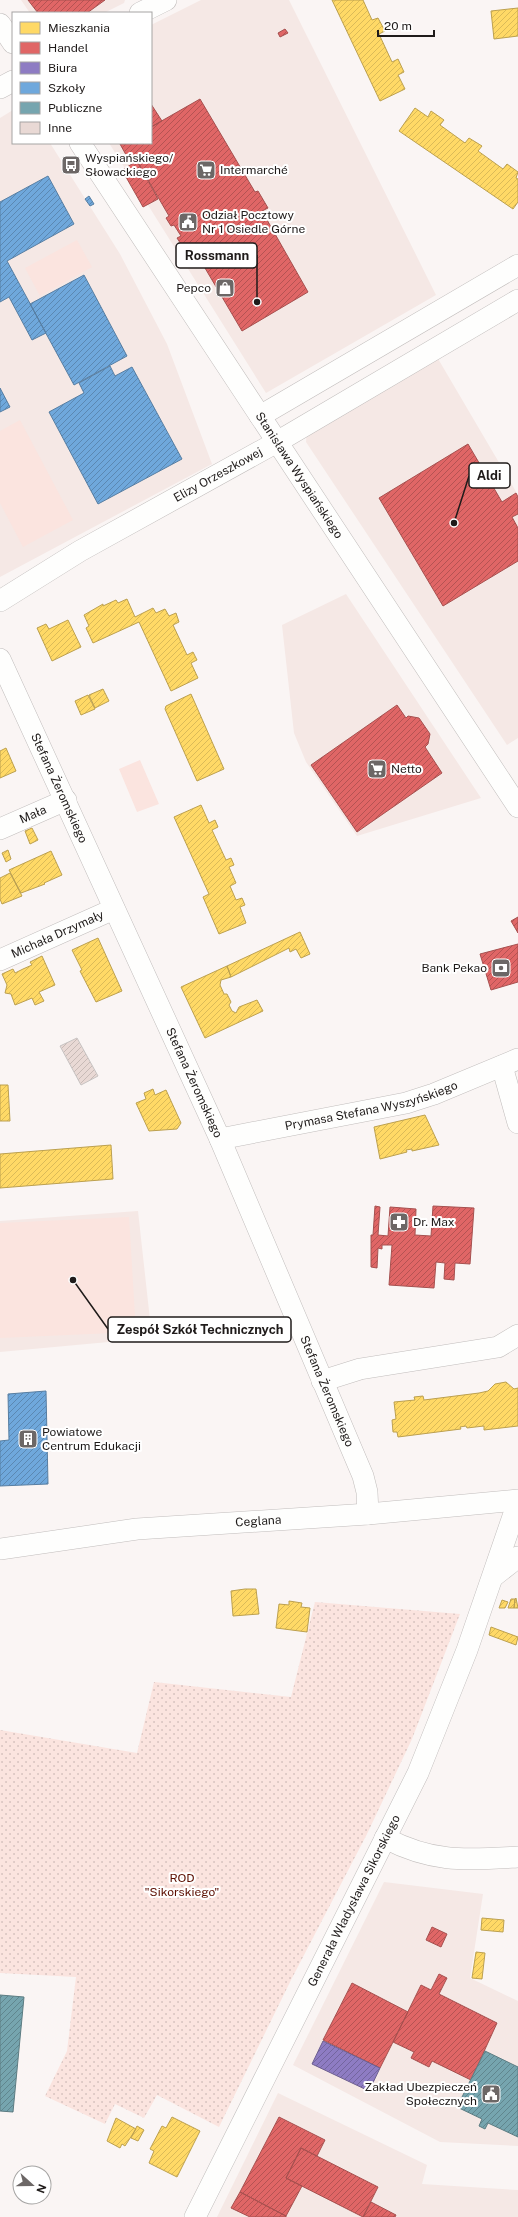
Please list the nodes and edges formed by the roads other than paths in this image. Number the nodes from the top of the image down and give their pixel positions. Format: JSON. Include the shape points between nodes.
{"nodes":[{"id":1,"x":166,"y":0,"type":"edge"},
{"id":2,"x":142,"y":12,"type":"edge"},
{"id":3,"x":0,"y":24,"type":"edge"},
{"id":4,"x":12,"y":42,"type":"edge"},
{"id":5,"x":12,"y":82,"type":"edge"},
{"id":6,"x":0,"y":88,"type":"edge"},
{"id":7,"x":81,"y":144,"type":"edge"},
{"id":8,"x":518,"y":265,"type":"edge"},
{"id":9,"x":518,"y":300,"type":"edge"},
{"id":10,"x":260,"y":416,"type":"junction"},
{"id":11,"x":277,"y":442,"type":"junction"},
{"id":12,"x":0,"y":601,"type":"edge"},
{"id":13,"x":0,"y":659,"type":"edge"},
{"id":14,"x":66,"y":800,"type":"junction"},
{"id":15,"x":518,"y":807,"type":"edge"},
{"id":16,"x":0,"y":829,"type":"edge"},
{"id":17,"x":114,"y":909,"type":"junction"},
{"id":18,"x":0,"y":960,"type":"edge"},
{"id":19,"x":510,"y":1062,"type":"edge"},
{"id":20,"x":518,"y":1123,"type":"edge"},
{"id":21,"x":220,"y":1138,"type":"junction"},
{"id":22,"x":518,"y":1335,"type":"edge"},
{"id":23,"x":322,"y":1382,"type":"junction"},
{"id":24,"x":518,"y":1501,"type":"edge"},
{"id":25,"x":368,"y":1514,"type":"junction"},
{"id":26,"x":0,"y":1549,"type":"edge"},
{"id":27,"x":518,"y":1557,"type":"edge"},
{"id":28,"x":494,"y":1576,"type":"junction"},
{"id":29,"x":385,"y":1838,"type":"junction"},
{"id":30,"x":518,"y":1857,"type":"edge"},
{"id":31,"x":195,"y":2217,"type":"edge"}],
"edges":[{"from":1,"to":2,"type":"street"},
{"from":3,"to":4,"type":"street"},
{"from":5,"to":6,"type":"street"},
{"from":7,"to":10,"type":"street","name":"Stanisława Wyspiańskiego"},
{"from":8,"to":10,"type":"street"},
{"from":9,"to":11,"type":"street","name":"Elizy Orzeszkowej"},
{"from":10,"to":11,"type":"street","name":"Stanisława Wyspiańskiego"},
{"from":11,"to":12,"type":"street","name":"Elizy Orzeszkowej","via":[[80,551]]},
{"from":11,"to":15,"type":"street","name":"Stanisława Wyspiańskiego"},
{"from":13,"to":14,"type":"street","name":"Stefana Żeromskiego"},
{"from":14,"to":16,"type":"street","name":"Mała"},
{"from":14,"to":17,"type":"street","name":"Stefana Żeromskiego"},
{"from":17,"to":18,"type":"street","name":"Michała Drzymały"},
{"from":17,"to":21,"type":"street","name":"Stefana Żeromskiego"},
{"from":19,"to":20,"type":"street"},
{"from":19,"to":21,"type":"street","name":"Prymasa Stefana Wyszyńskiego","via":[[406,1103]]},
{"from":21,"to":23,"type":"street","name":"Stefana Żeromskiego"},
{"from":22,"to":23,"type":"street","via":[[498,1347],[360,1369]]},
{"from":23,"to":25,"type":"street","name":"Stefana Żeromskiego","via":[[363,1476]]},
{"from":24,"to":25,"type":"street","name":"Ceglana"},
{"from":24,"to":28,"type":"street","name":"Generała Władysława Sikorskiego"},
{"from":25,"to":26,"type":"street","name":"Ceglana","via":[[136,1529]]},
{"from":27,"to":28,"type":"street"},
{"from":28,"to":29,"type":"street","name":"Generała Władysława Sikorskiego","via":[[431,1742]]},
{"from":29,"to":30,"type":"street","via":[[415,1852],[434,1857]]},
{"from":29,"to":31,"type":"street","name":"Generała Władysława Sikorskiego"}]}
